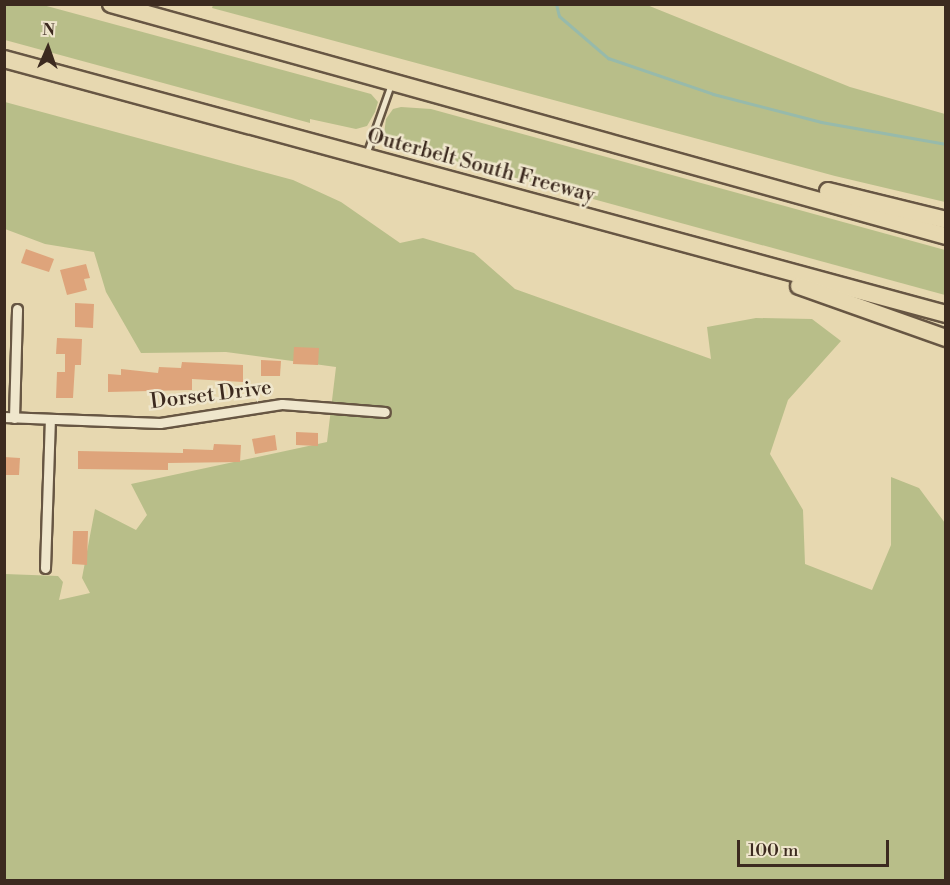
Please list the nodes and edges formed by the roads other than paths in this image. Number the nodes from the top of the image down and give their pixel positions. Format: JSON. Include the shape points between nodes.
{"nodes":[{"id":1,"x":111,"y":4,"type":"edge"},
{"id":2,"x":4,"y":59,"type":"edge"},
{"id":3,"x":392,"y":81,"type":"junction"},
{"id":4,"x":366,"y":158,"type":"junction"},
{"id":5,"x":718,"y":170,"type":"junction"},
{"id":6,"x":945,"y":220,"type":"edge"},
{"id":7,"x":945,"y":236,"type":"edge"},
{"id":8,"x":682,"y":245,"type":"junction"},
{"id":9,"x":17,"y":309,"type":"dead end"},
{"id":10,"x":945,"y":314,"type":"edge"},
{"id":11,"x":945,"y":338,"type":"edge"},
{"id":12,"x":385,"y":412,"type":"dead end"},
{"id":13,"x":9,"y":418,"type":"edge"},
{"id":14,"x":50,"y":419,"type":"junction"},
{"id":15,"x":45,"y":568,"type":"dead end"}],
"edges":[{"from":1,"to":3,"type":"highway"},
{"from":2,"to":4,"type":"highway","name":"Outerbelt South Freeway"},
{"from":3,"to":4,"type":"lane"},
{"from":3,"to":5,"type":"highway"},
{"from":4,"to":8,"type":"highway","name":"Outerbelt South Freeway"},
{"from":5,"to":6,"type":"highway","via":[[827,190]]},
{"from":5,"to":7,"type":"highway"},
{"from":8,"to":10,"type":"highway","name":"Outerbelt South Freeway"},
{"from":8,"to":11,"type":"highway"},
{"from":9,"to":13,"type":"street"},
{"from":12,"to":14,"type":"street","name":"Dorset Drive","via":[[282,404],[160,423]]},
{"from":13,"to":14,"type":"street","name":"Dorset Drive"},
{"from":14,"to":15,"type":"street"}]}
